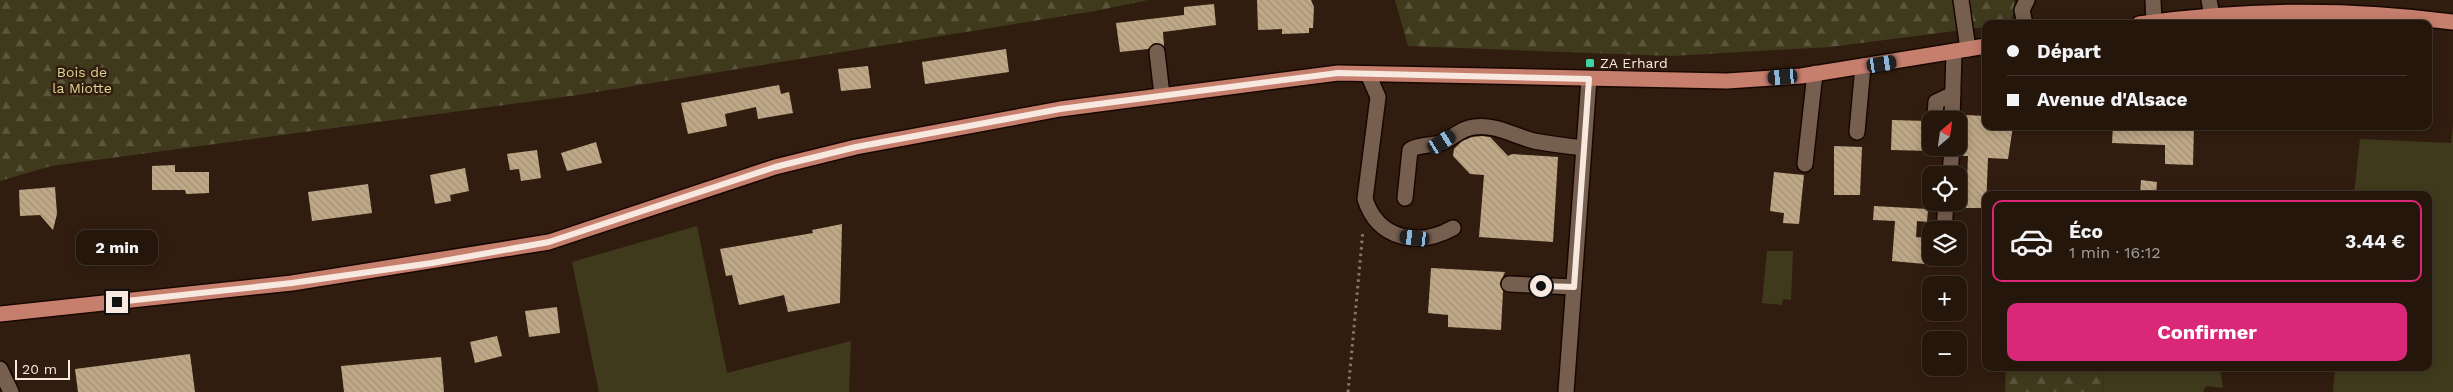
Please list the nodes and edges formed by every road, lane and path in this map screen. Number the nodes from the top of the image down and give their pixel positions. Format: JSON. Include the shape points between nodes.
{"nodes":[{"id":1,"x":1961,"y":0,"type":"edge"},
{"id":2,"x":2027,"y":0,"type":"edge"},
{"id":3,"x":2153,"y":0,"type":"edge"},
{"id":4,"x":2211,"y":8,"type":"edge"},
{"id":5,"x":2024,"y":20,"type":"edge"},
{"id":6,"x":2147,"y":20,"type":"edge"},
{"id":7,"x":2194,"y":20,"type":"edge"},
{"id":8,"x":2430,"y":20,"type":"edge"},
{"id":9,"x":2432,"y":20,"type":"edge"},
{"id":10,"x":2453,"y":22,"type":"edge"},
{"id":11,"x":1982,"y":47,"type":"edge"},
{"id":12,"x":1961,"y":50,"type":"junction"},
{"id":13,"x":1156,"y":52,"type":"dead end"},
{"id":14,"x":1863,"y":66,"type":"junction"},
{"id":15,"x":1815,"y":73,"type":"junction"},
{"id":16,"x":1368,"y":74,"type":"junction"},
{"id":17,"x":1589,"y":79,"type":"junction"},
{"id":18,"x":1953,"y":94,"type":"junction"},
{"id":19,"x":1162,"y":95,"type":"junction"},
{"id":20,"x":1936,"y":111,"type":"edge"},
{"id":21,"x":1952,"y":111,"type":"edge"},
{"id":22,"x":1857,"y":132,"type":"dead end"},
{"id":23,"x":1584,"y":148,"type":"junction"},
{"id":24,"x":1805,"y":164,"type":"dead end"},
{"id":25,"x":1404,"y":198,"type":"dead end"},
{"id":26,"x":1369,"y":210,"type":"junction"},
{"id":27,"x":1453,"y":228,"type":"dead end"},
{"id":28,"x":1509,"y":284,"type":"dead end"},
{"id":29,"x":1574,"y":287,"type":"junction"},
{"id":30,"x":0,"y":314,"type":"edge"},
{"id":31,"x":0,"y":369,"type":"edge"},
{"id":32,"x":11,"y":392,"type":"edge"},
{"id":33,"x":1348,"y":392,"type":"edge"},
{"id":34,"x":1566,"y":392,"type":"edge"}],
"edges":[{"from":1,"to":12,"type":"street"},
{"from":2,"to":5,"type":"street","via":[[2022,10]]},
{"from":3,"to":6,"type":"street"},
{"from":4,"to":7,"type":"main road"},
{"from":4,"to":8,"type":"main road","via":[[2328,11]]},
{"from":9,"to":10,"type":"main road"},
{"from":11,"to":12,"type":"main road"},
{"from":12,"to":14,"type":"main road"},
{"from":12,"to":18,"type":"street"},
{"from":13,"to":19,"type":"street"},
{"from":14,"to":15,"type":"main road"},
{"from":14,"to":22,"type":"street"},
{"from":15,"to":17,"type":"main road","via":[[1727,81]]},
{"from":15,"to":24,"type":"street"},
{"from":16,"to":17,"type":"main road"},
{"from":16,"to":19,"type":"main road","via":[[1338,73]]},
{"from":16,"to":26,"type":"street","via":[[1378,97],[1365,200]]},
{"from":17,"to":23,"type":"street"},
{"from":18,"to":20,"type":"street","via":[[1936,102]]},
{"from":18,"to":21,"type":"street"},
{"from":19,"to":30,"type":"main road","via":[[1060,109],[856,147],[775,167],[549,242],[292,283]]},
{"from":23,"to":25,"type":"street","via":[[1474,127],[1442,142],[1410,150]]},
{"from":23,"to":29,"type":"street"},
{"from":26,"to":27,"type":"street","via":[[1381,226],[1397,236],[1438,236]]},
{"from":26,"to":33,"type":"path","via":[[1364,223]]},
{"from":28,"to":29,"type":"street"},
{"from":29,"to":34,"type":"street"},
{"from":31,"to":32,"type":"street"}]}
